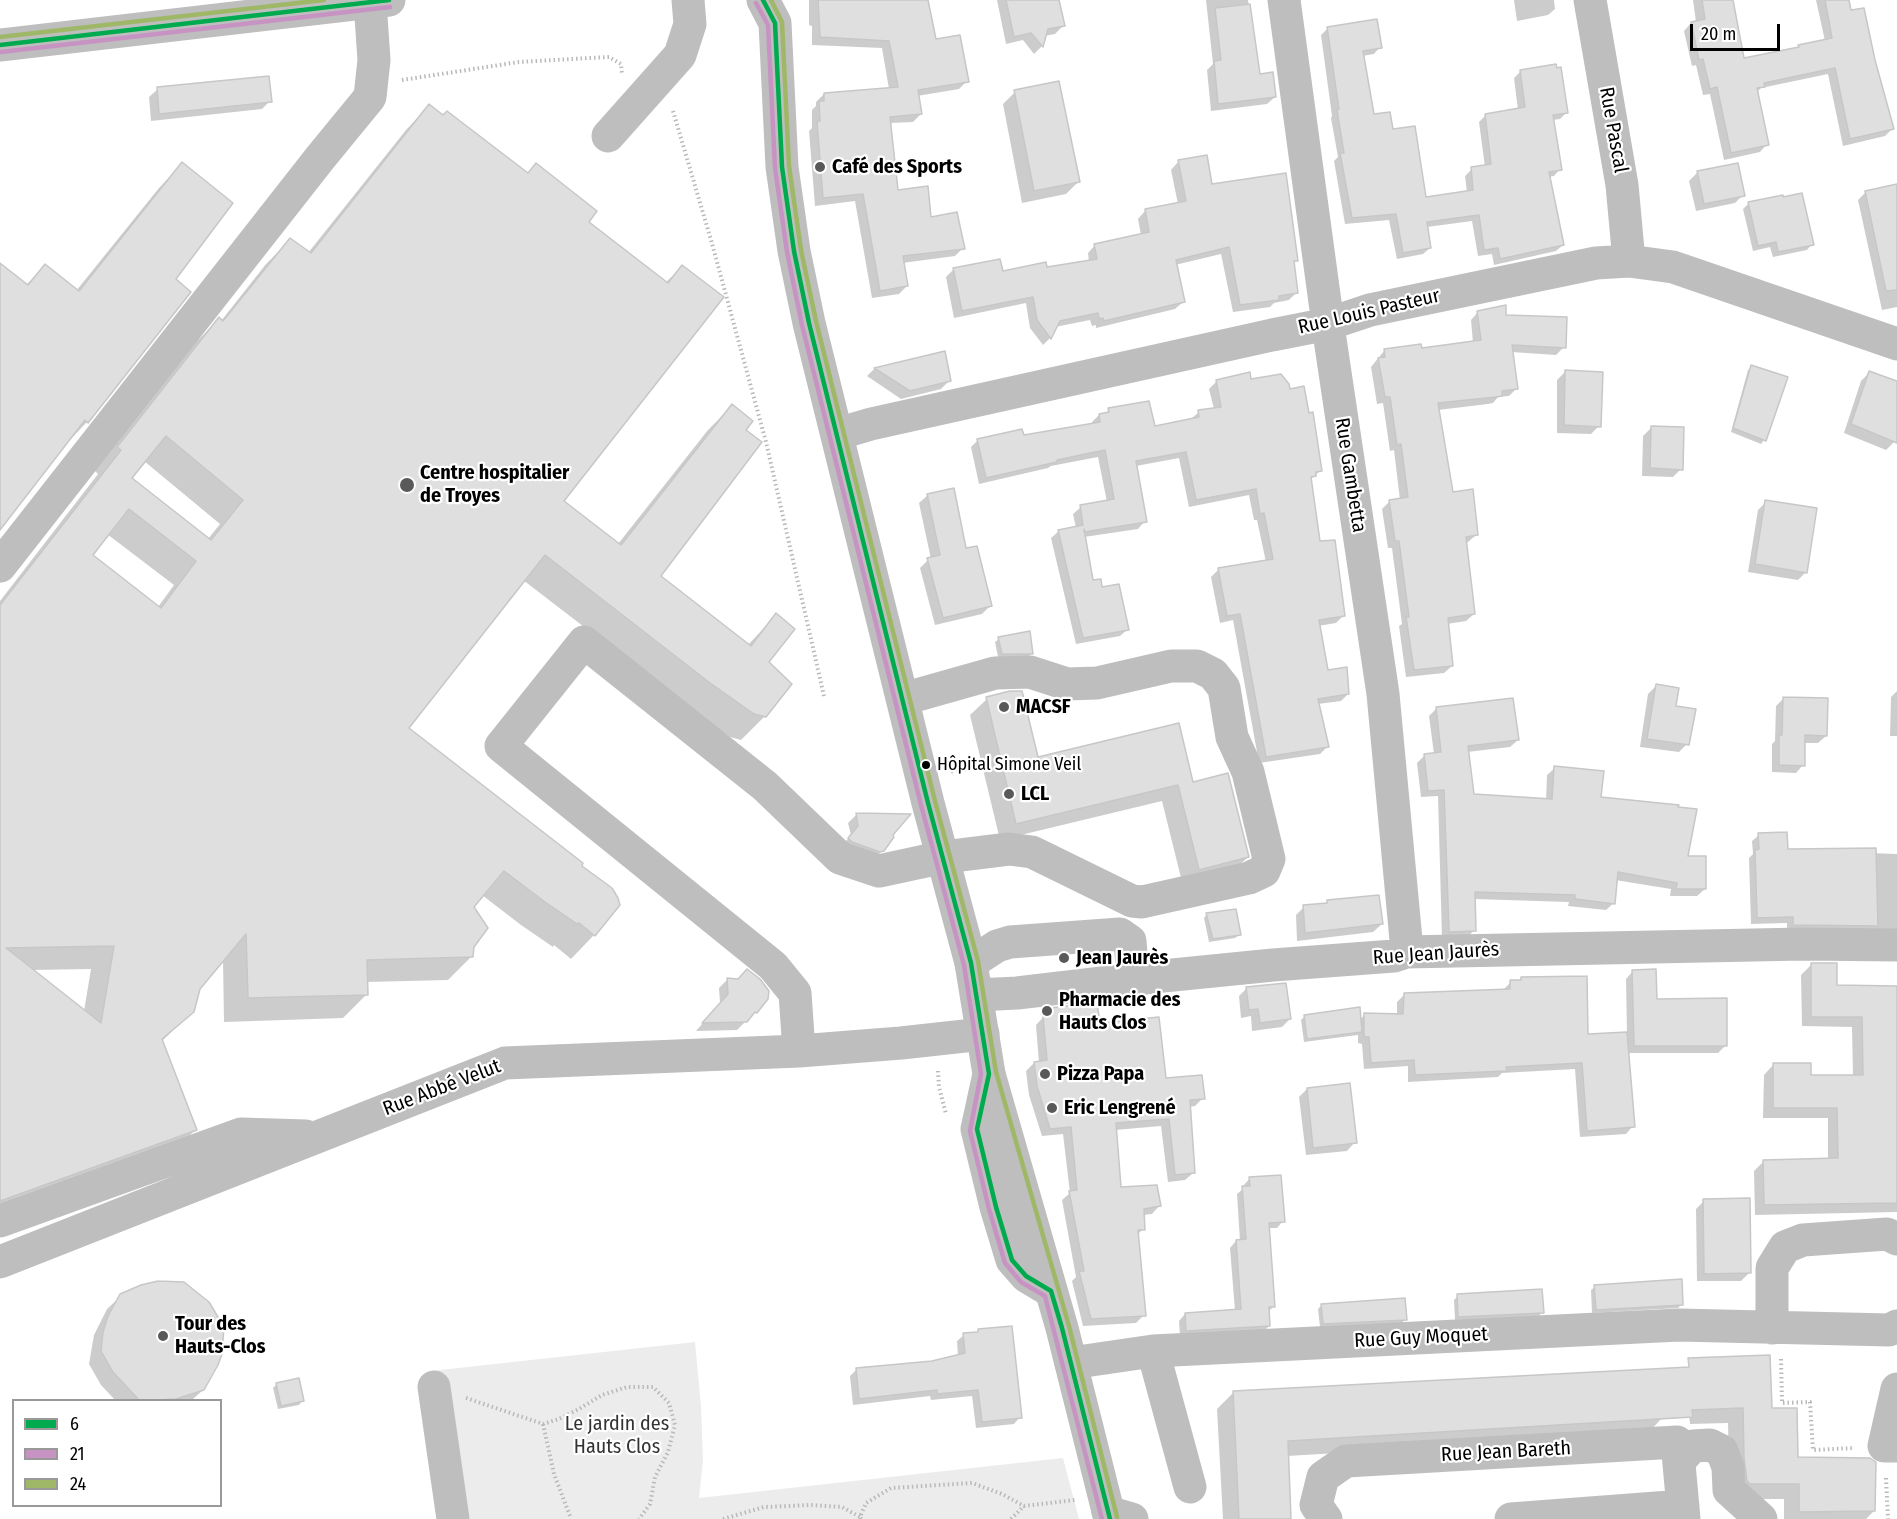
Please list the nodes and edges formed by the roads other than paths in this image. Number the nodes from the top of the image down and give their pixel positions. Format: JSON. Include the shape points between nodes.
{"nodes":[{"id":1,"x":688,"y":0,"type":"edge"},
{"id":2,"x":763,"y":0,"type":"edge"},
{"id":3,"x":1284,"y":0,"type":"edge"},
{"id":4,"x":1590,"y":0,"type":"edge"},
{"id":5,"x":379,"y":1,"type":"edge"},
{"id":6,"x":0,"y":45,"type":"edge"},
{"id":7,"x":608,"y":136,"type":"dead end"},
{"id":8,"x":1629,"y":261,"type":"junction"},
{"id":9,"x":1328,"y":324,"type":"junction"},
{"id":10,"x":1897,"y":344,"type":"edge"},
{"id":11,"x":837,"y":434,"type":"junction"},
{"id":12,"x":0,"y":566,"type":"edge"},
{"id":13,"x":903,"y":699,"type":"junction"},
{"id":14,"x":944,"y":857,"type":"junction"},
{"id":15,"x":1897,"y":945,"type":"edge"},
{"id":16,"x":1406,"y":952,"type":"junction"},
{"id":17,"x":971,"y":963,"type":"junction"},
{"id":18,"x":1128,"y":980,"type":"junction"},
{"id":19,"x":977,"y":995,"type":"junction"},
{"id":20,"x":983,"y":1034,"type":"junction"},
{"id":21,"x":799,"y":1051,"type":"junction"},
{"id":22,"x":320,"y":1136,"type":"junction"},
{"id":23,"x":0,"y":1221,"type":"edge"},
{"id":24,"x":1897,"y":1239,"type":"edge"},
{"id":25,"x":0,"y":1262,"type":"edge"},
{"id":26,"x":1776,"y":1328,"type":"junction"},
{"id":27,"x":1894,"y":1332,"type":"edge"},
{"id":28,"x":1154,"y":1351,"type":"junction"},
{"id":29,"x":1071,"y":1363,"type":"junction"},
{"id":30,"x":434,"y":1387,"type":"road end"},
{"id":31,"x":1897,"y":1389,"type":"edge"},
{"id":32,"x":1890,"y":1446,"type":"edge"},
{"id":33,"x":1679,"y":1461,"type":"junction"},
{"id":34,"x":1190,"y":1487,"type":"dead end"},
{"id":35,"x":1114,"y":1512,"type":"edge"},
{"id":36,"x":1684,"y":1513,"type":"edge"},
{"id":37,"x":453,"y":1519,"type":"edge"},
{"id":38,"x":1326,"y":1519,"type":"edge"},
{"id":39,"x":1511,"y":1519,"type":"edge"},
{"id":40,"x":1761,"y":1519,"type":"edge"}],
"edges":[{"from":1,"to":7,"type":"street","via":[[690,24],[680,55]]},
{"from":2,"to":11,"type":"street","via":[[775,23],[783,166],[794,251]]},
{"from":3,"to":9,"type":"street","name":"Rue Gambetta"},
{"from":4,"to":8,"type":"street","name":"Rue Pascal","via":[[1622,186]]},
{"from":5,"to":6,"type":"street"},
{"from":5,"to":12,"type":"street","via":[[370,97]]},
{"from":8,"to":9,"type":"street","name":"Rue Louis Pasteur","via":[[1562,269],[1370,310]]},
{"from":8,"to":10,"type":"street","name":"Rue Louis Pasteur","via":[[1673,267]]},
{"from":9,"to":11,"type":"street","name":"Rue Louis Pasteur","via":[[894,418]]},
{"from":9,"to":16,"type":"street","name":"Rue Gambetta","via":[[1383,694]]},
{"from":11,"to":13,"type":"street"},
{"from":13,"to":14,"type":"street"},
{"from":13,"to":14,"type":"street","via":[[995,673],[1030,672],[1067,684],[1097,683],[1171,666],[1197,666],[1214,674],[1224,688],[1232,737],[1248,772],[1269,859],[1264,871],[1249,878],[1142,902],[1132,901],[1032,852],[1009,849]]},
{"from":14,"to":17,"type":"street"},
{"from":14,"to":21,"type":"street","via":[[879,871],[840,858],[765,786],[584,642],[501,746],[773,966],[795,993]]},
{"from":15,"to":16,"type":"street","name":"Rue Jean Jaurès"},
{"from":16,"to":18,"type":"street","name":"Rue Jean Jaurès"},
{"from":17,"to":18,"type":"street","via":[[1010,942],[1120,934],[1130,941],[1132,966]]},
{"from":17,"to":19,"type":"street"},
{"from":18,"to":19,"type":"street","name":"Rue Jean Jaurès"},
{"from":19,"to":20,"type":"street"},
{"from":20,"to":21,"type":"street","name":"Rue Abbé Velut"},
{"from":20,"to":29,"type":"street","via":[[989,1074]]},
{"from":21,"to":22,"type":"street","name":"Rue Abbé Velut","via":[[505,1063]]},
{"from":22,"to":23,"type":"street","via":[[241,1134]]},
{"from":22,"to":25,"type":"street","name":"Rue Abbé Velut"},
{"from":24,"to":26,"type":"street","via":[[1887,1234],[1803,1240],[1785,1247],[1772,1268]]},
{"from":26,"to":27,"type":"street","name":"Rue Guy Moquet"},
{"from":26,"to":28,"type":"street","name":"Rue Guy Moquet","via":[[1679,1325]]},
{"from":28,"to":29,"type":"street","name":"Rue Guy Moquet"},
{"from":28,"to":34,"type":"street"},
{"from":29,"to":35,"type":"street"},
{"from":30,"to":37,"type":"street"},
{"from":31,"to":32,"type":"street"},
{"from":33,"to":36,"type":"street","name":"Rue Jean Bareth"},
{"from":33,"to":38,"type":"street","name":"Rue Jean Bareth","via":[[1677,1442],[1346,1461],[1323,1477],[1316,1505]]},
{"from":33,"to":40,"type":"street","via":[[1693,1446],[1710,1445],[1722,1451],[1728,1467],[1729,1490]]},
{"from":36,"to":39,"type":"street","name":"Rue Jean Bareth"}]}
